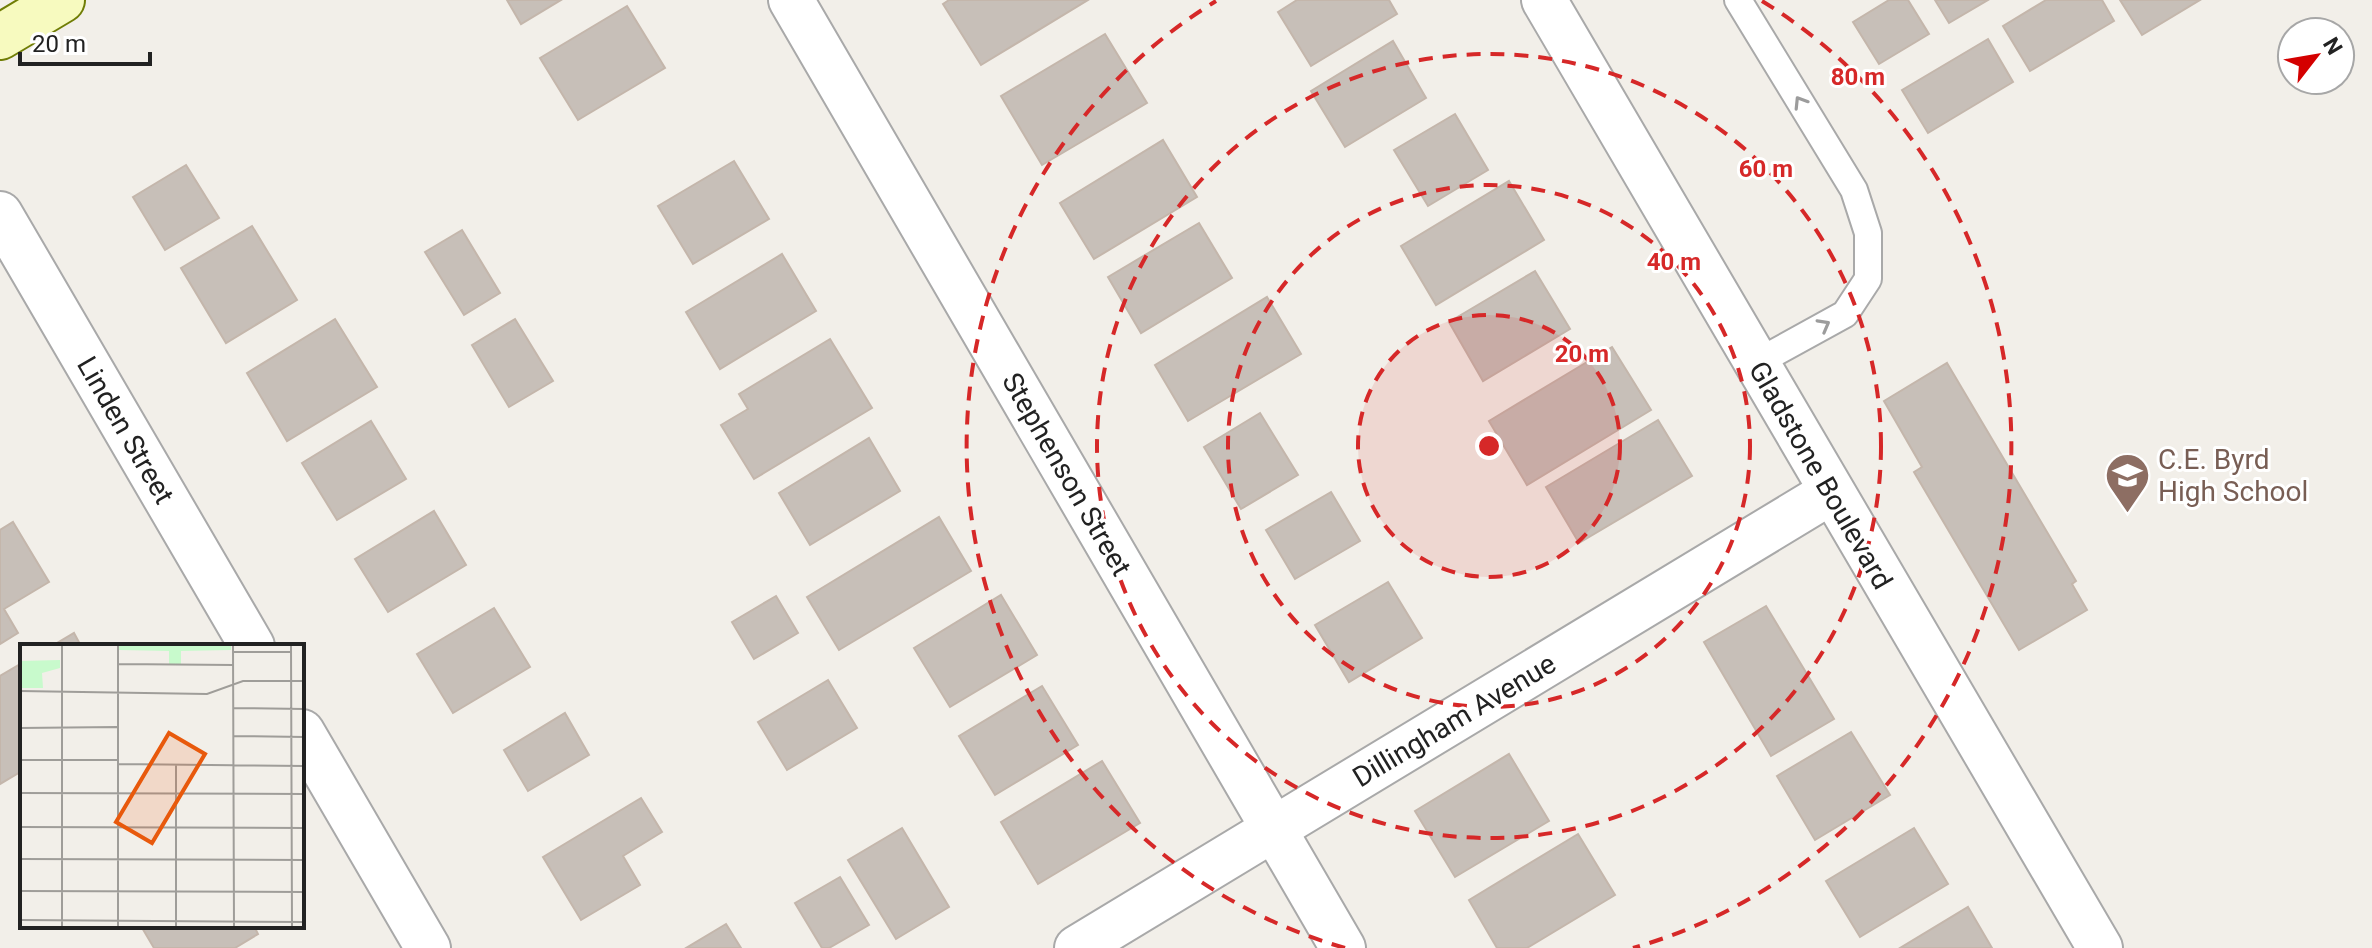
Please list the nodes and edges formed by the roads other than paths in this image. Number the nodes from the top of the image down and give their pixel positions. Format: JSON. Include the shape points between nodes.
{"nodes":[{"id":1,"x":62,"y":0,"type":"edge"},
{"id":2,"x":1544,"y":0,"type":"edge"},
{"id":3,"x":1738,"y":0,"type":"edge"},
{"id":4,"x":802,"y":4,"type":"edge"},
{"id":5,"x":0,"y":37,"type":"edge"},
{"id":6,"x":0,"y":214,"type":"edge"},
{"id":7,"x":1756,"y":363,"type":"junction"},
{"id":8,"x":1831,"y":492,"type":"junction"},
{"id":9,"x":251,"y":644,"type":"edge"},
{"id":10,"x":304,"y":735,"type":"edge"},
{"id":11,"x":1274,"y":829,"type":"junction"},
{"id":12,"x":428,"y":948,"type":"edge"},
{"id":13,"x":1077,"y":948,"type":"edge"},
{"id":14,"x":1343,"y":948,"type":"edge"},
{"id":15,"x":2100,"y":948,"type":"edge"}],
"edges":[{"from":1,"to":5,"type":"main road"},
{"from":2,"to":7,"type":"street","name":"Gladstone Boulevard"},
{"from":7,"to":3,"type":"lane","one_way":true,"via":[[1845,314],[1868,279],[1868,233],[1854,190]]},
{"from":4,"to":11,"type":"street","name":"Stephenson Street"},
{"from":6,"to":9,"type":"street","name":"Linden Street"},
{"from":7,"to":8,"type":"street","name":"Gladstone Boulevard"},
{"from":8,"to":11,"type":"street","name":"Dillingham Avenue"},
{"from":8,"to":15,"type":"street","name":"Gladstone Boulevard"},
{"from":10,"to":12,"type":"street"},
{"from":11,"to":13,"type":"street","name":"Dillingham Avenue"},
{"from":11,"to":14,"type":"street","name":"Stephenson Street"}]}
